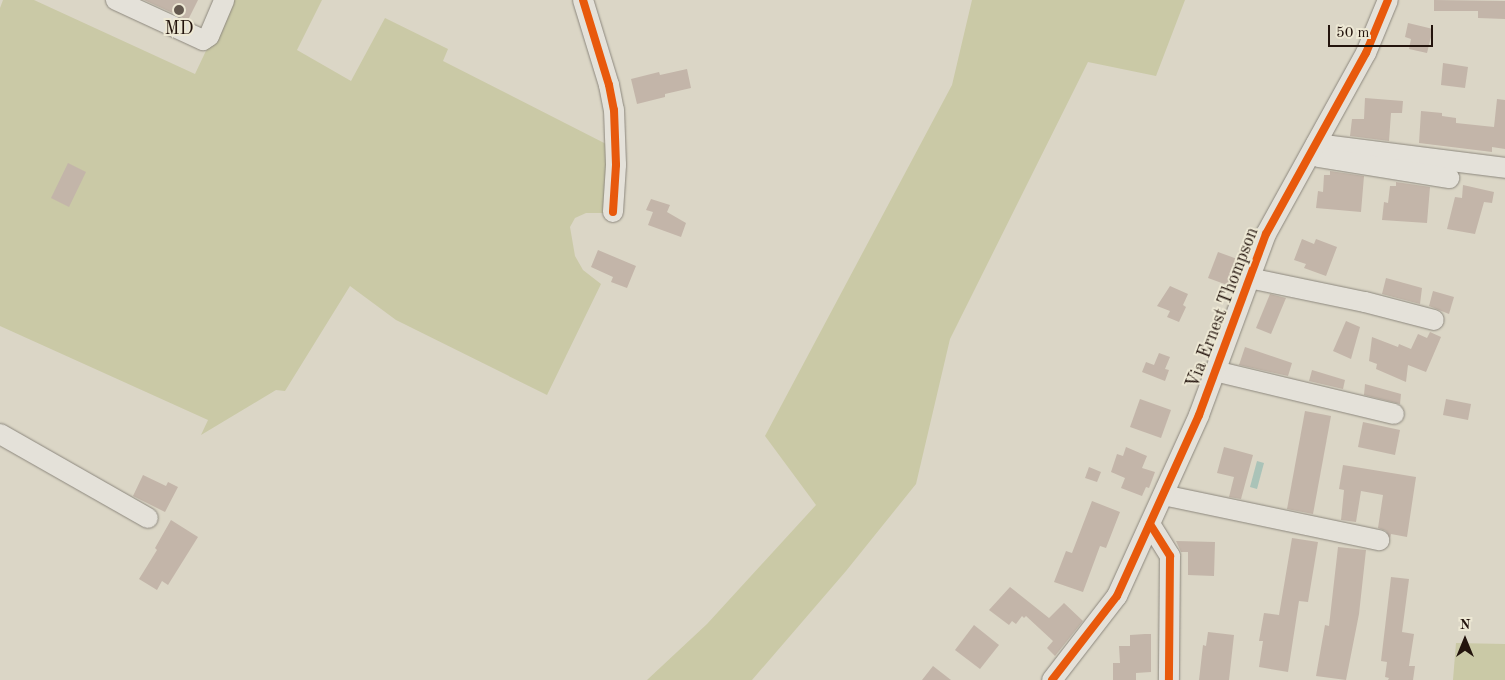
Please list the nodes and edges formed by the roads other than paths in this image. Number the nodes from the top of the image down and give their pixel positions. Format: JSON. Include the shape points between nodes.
{"nodes":[{"id":1,"x":116,"y":0,"type":"edge"},
{"id":2,"x":224,"y":0,"type":"edge"},
{"id":3,"x":583,"y":0,"type":"edge"},
{"id":4,"x":1388,"y":0,"type":"edge"},
{"id":5,"x":1312,"y":150,"type":"junction"},
{"id":6,"x":1505,"y":168,"type":"edge"},
{"id":7,"x":1449,"y":178,"type":"dead end"},
{"id":8,"x":613,"y":212,"type":"dead end"},
{"id":9,"x":1249,"y":278,"type":"junction"},
{"id":10,"x":1434,"y":320,"type":"dead end"},
{"id":11,"x":1215,"y":371,"type":"junction"},
{"id":12,"x":1394,"y":414,"type":"dead end"},
{"id":13,"x":0,"y":434,"type":"edge"},
{"id":14,"x":1163,"y":495,"type":"junction"},
{"id":15,"x":148,"y":518,"type":"dead end"},
{"id":16,"x":1150,"y":524,"type":"junction"},
{"id":17,"x":1379,"y":540,"type":"dead end"},
{"id":18,"x":1052,"y":680,"type":"edge"},
{"id":19,"x":1170,"y":680,"type":"edge"}],
"edges":[{"from":1,"to":2,"type":"street","via":[[203,40],[208,36]]},
{"from":3,"to":8,"type":"street","via":[[614,110],[616,165]]},
{"from":4,"to":5,"type":"street","name":"Via Ernest Thompson","via":[[1366,53]]},
{"from":5,"to":6,"type":"street"},
{"from":5,"to":7,"type":"street"},
{"from":5,"to":9,"type":"street","name":"Via Ernest Thompson","via":[[1266,234]]},
{"from":9,"to":10,"type":"street"},
{"from":9,"to":11,"type":"street","name":"Via Ernest Thompson"},
{"from":11,"to":12,"type":"street"},
{"from":11,"to":14,"type":"street","name":"Via Ernest Thompson"},
{"from":13,"to":15,"type":"street"},
{"from":14,"to":16,"type":"street","name":"Via Ernest Thompson"},
{"from":14,"to":17,"type":"street"},
{"from":16,"to":18,"type":"street","name":"Via Ernest Thompson","via":[[1118,596]]},
{"from":16,"to":19,"type":"street","via":[[1170,556]]}]}
